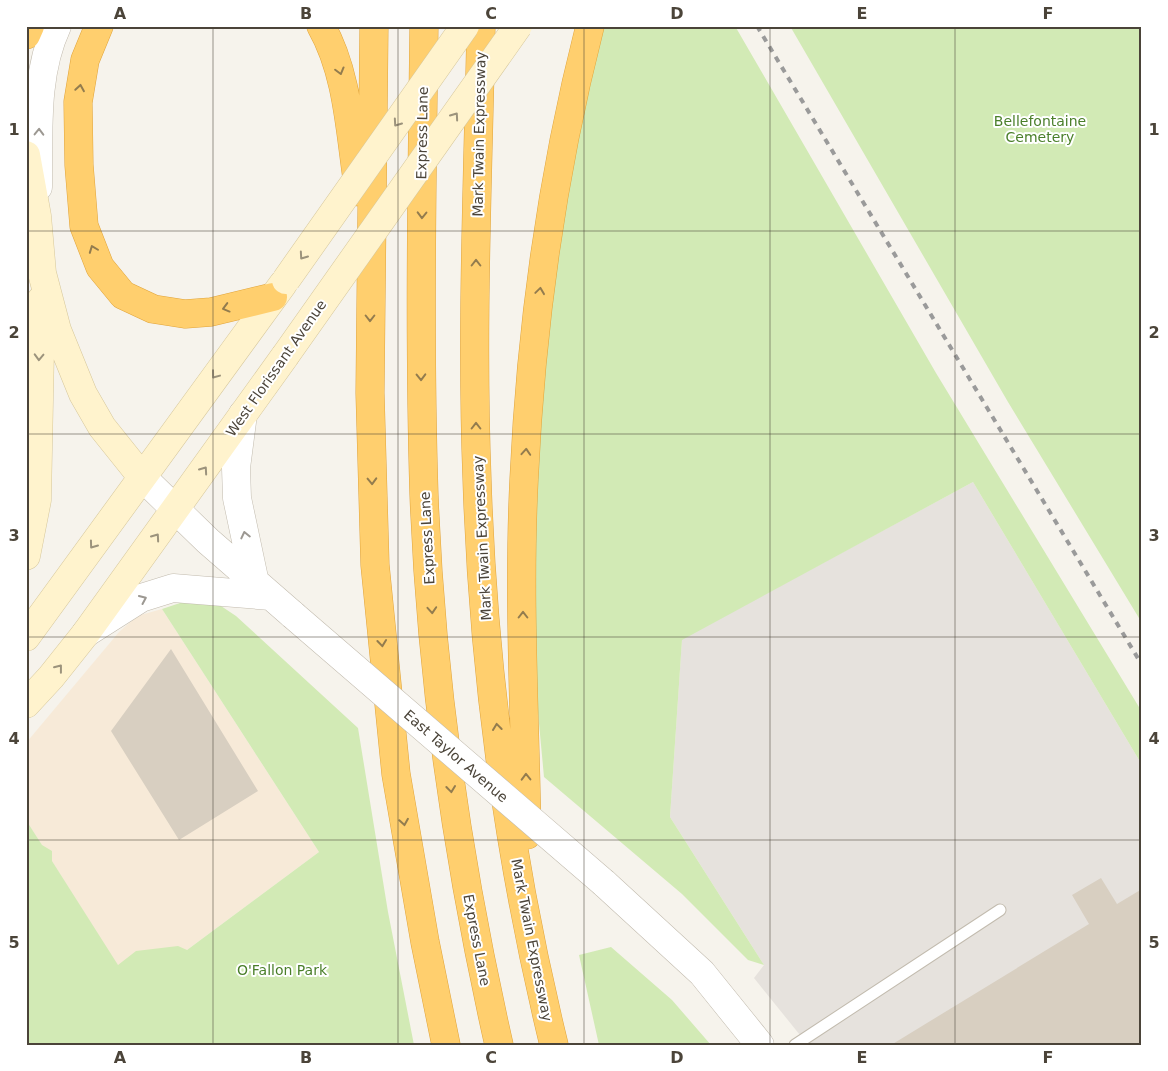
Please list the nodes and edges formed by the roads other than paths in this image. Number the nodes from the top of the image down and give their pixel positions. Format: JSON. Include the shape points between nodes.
{"nodes":[{"id":1,"x":30,"y":26,"type":"edge"},
{"id":2,"x":57,"y":26,"type":"edge"},
{"id":3,"x":99,"y":26,"type":"edge"},
{"id":4,"x":322,"y":26,"type":"edge"},
{"id":5,"x":374,"y":26,"type":"edge"},
{"id":6,"x":424,"y":26,"type":"edge"},
{"id":7,"x":465,"y":26,"type":"edge"},
{"id":8,"x":481,"y":26,"type":"edge"},
{"id":9,"x":518,"y":26,"type":"edge"},
{"id":10,"x":590,"y":26,"type":"edge"},
{"id":11,"x":26,"y":35,"type":"edge"},
{"id":12,"x":26,"y":155,"type":"edge"},
{"id":13,"x":37,"y":216,"type":"junction"},
{"id":14,"x":370,"y":270,"type":"junction"},
{"id":15,"x":42,"y":273,"type":"junction"},
{"id":16,"x":280,"y":288,"type":"junction"},
{"id":17,"x":243,"y":414,"type":"junction"},
{"id":18,"x":142,"y":477,"type":"junction"},
{"id":19,"x":176,"y":510,"type":"junction"},
{"id":20,"x":26,"y":556,"type":"edge"},
{"id":21,"x":263,"y":590,"type":"junction"},
{"id":22,"x":86,"y":633,"type":"junction"},
{"id":23,"x":26,"y":637,"type":"edge"},
{"id":24,"x":26,"y":704,"type":"edge"},
{"id":25,"x":1000,"y":910,"type":"dead end"},
{"id":26,"x":529,"y":931,"type":"junction"},
{"id":27,"x":446,"y":1045,"type":"edge"},
{"id":28,"x":499,"y":1045,"type":"edge"},
{"id":29,"x":554,"y":1045,"type":"edge"},
{"id":30,"x":760,"y":1045,"type":"edge"},
{"id":31,"x":794,"y":1045,"type":"edge"}],
"edges":[{"from":1,"to":11,"type":"highway"},
{"from":13,"to":2,"type":"street","one_way":true,"via":[[40,98],[44,70]]},
{"from":16,"to":3,"type":"highway","one_way":true,"via":[[211,312],[185,314],[153,309],[123,295],[100,267],[84,226],[78,102],[85,60]]},
{"from":4,"to":14,"type":"highway","one_way":true,"via":[[333,47],[342,79]]},
{"from":5,"to":14,"type":"highway"},
{"from":6,"to":28,"type":"highway","name":"Express Lane","one_way":true,"via":[[421,371],[424,497],[432,621],[456,831],[478,954]]},
{"from":7,"to":16,"type":"main road","one_way":true,"bridge":true},
{"from":26,"to":8,"type":"highway","name":"Mark Twain Expressway","one_way":true,"via":[[497,727],[484,605],[477,479]]},
{"from":17,"to":9,"type":"main road","name":"West Florissant Avenue","one_way":true,"bridge":true},
{"from":26,"to":10,"type":"highway","one_way":true,"via":[[523,623],[524,480],[529,396],[548,235],[563,146]]},
{"from":12,"to":13,"type":"main road"},
{"from":13,"to":15,"type":"main road"},
{"from":14,"to":27,"type":"highway","one_way":true,"via":[[372,479],[382,643],[409,858]]},
{"from":15,"to":18,"type":"main road","via":[[57,330],[83,394],[102,427]]},
{"from":15,"to":20,"type":"main road","one_way":true,"via":[[37,500]]},
{"from":16,"to":18,"type":"main road","one_way":true},
{"from":19,"to":17,"type":"main road","name":"West Florissant Avenue","one_way":true},
{"from":21,"to":17,"type":"street","one_way":true,"via":[[237,498],[236,468]]},
{"from":18,"to":19,"type":"street","name":"East Taylor Avenue"},
{"from":18,"to":23,"type":"main road","one_way":true},
{"from":19,"to":21,"type":"street","name":"East Taylor Avenue"},
{"from":22,"to":19,"type":"main road","name":"West Florissant Avenue","one_way":true},
{"from":22,"to":21,"type":"street","one_way":true,"via":[[141,598],[172,588]]},
{"from":21,"to":30,"type":"street","name":"East Taylor Avenue","bridge":true,"via":[[604,883],[702,974]]},
{"from":24,"to":22,"type":"main road","name":"West Florissant Avenue","one_way":true},
{"from":25,"to":31,"type":"lane"},
{"from":26,"to":29,"type":"highway","name":"Mark Twain Expressway"}]}
